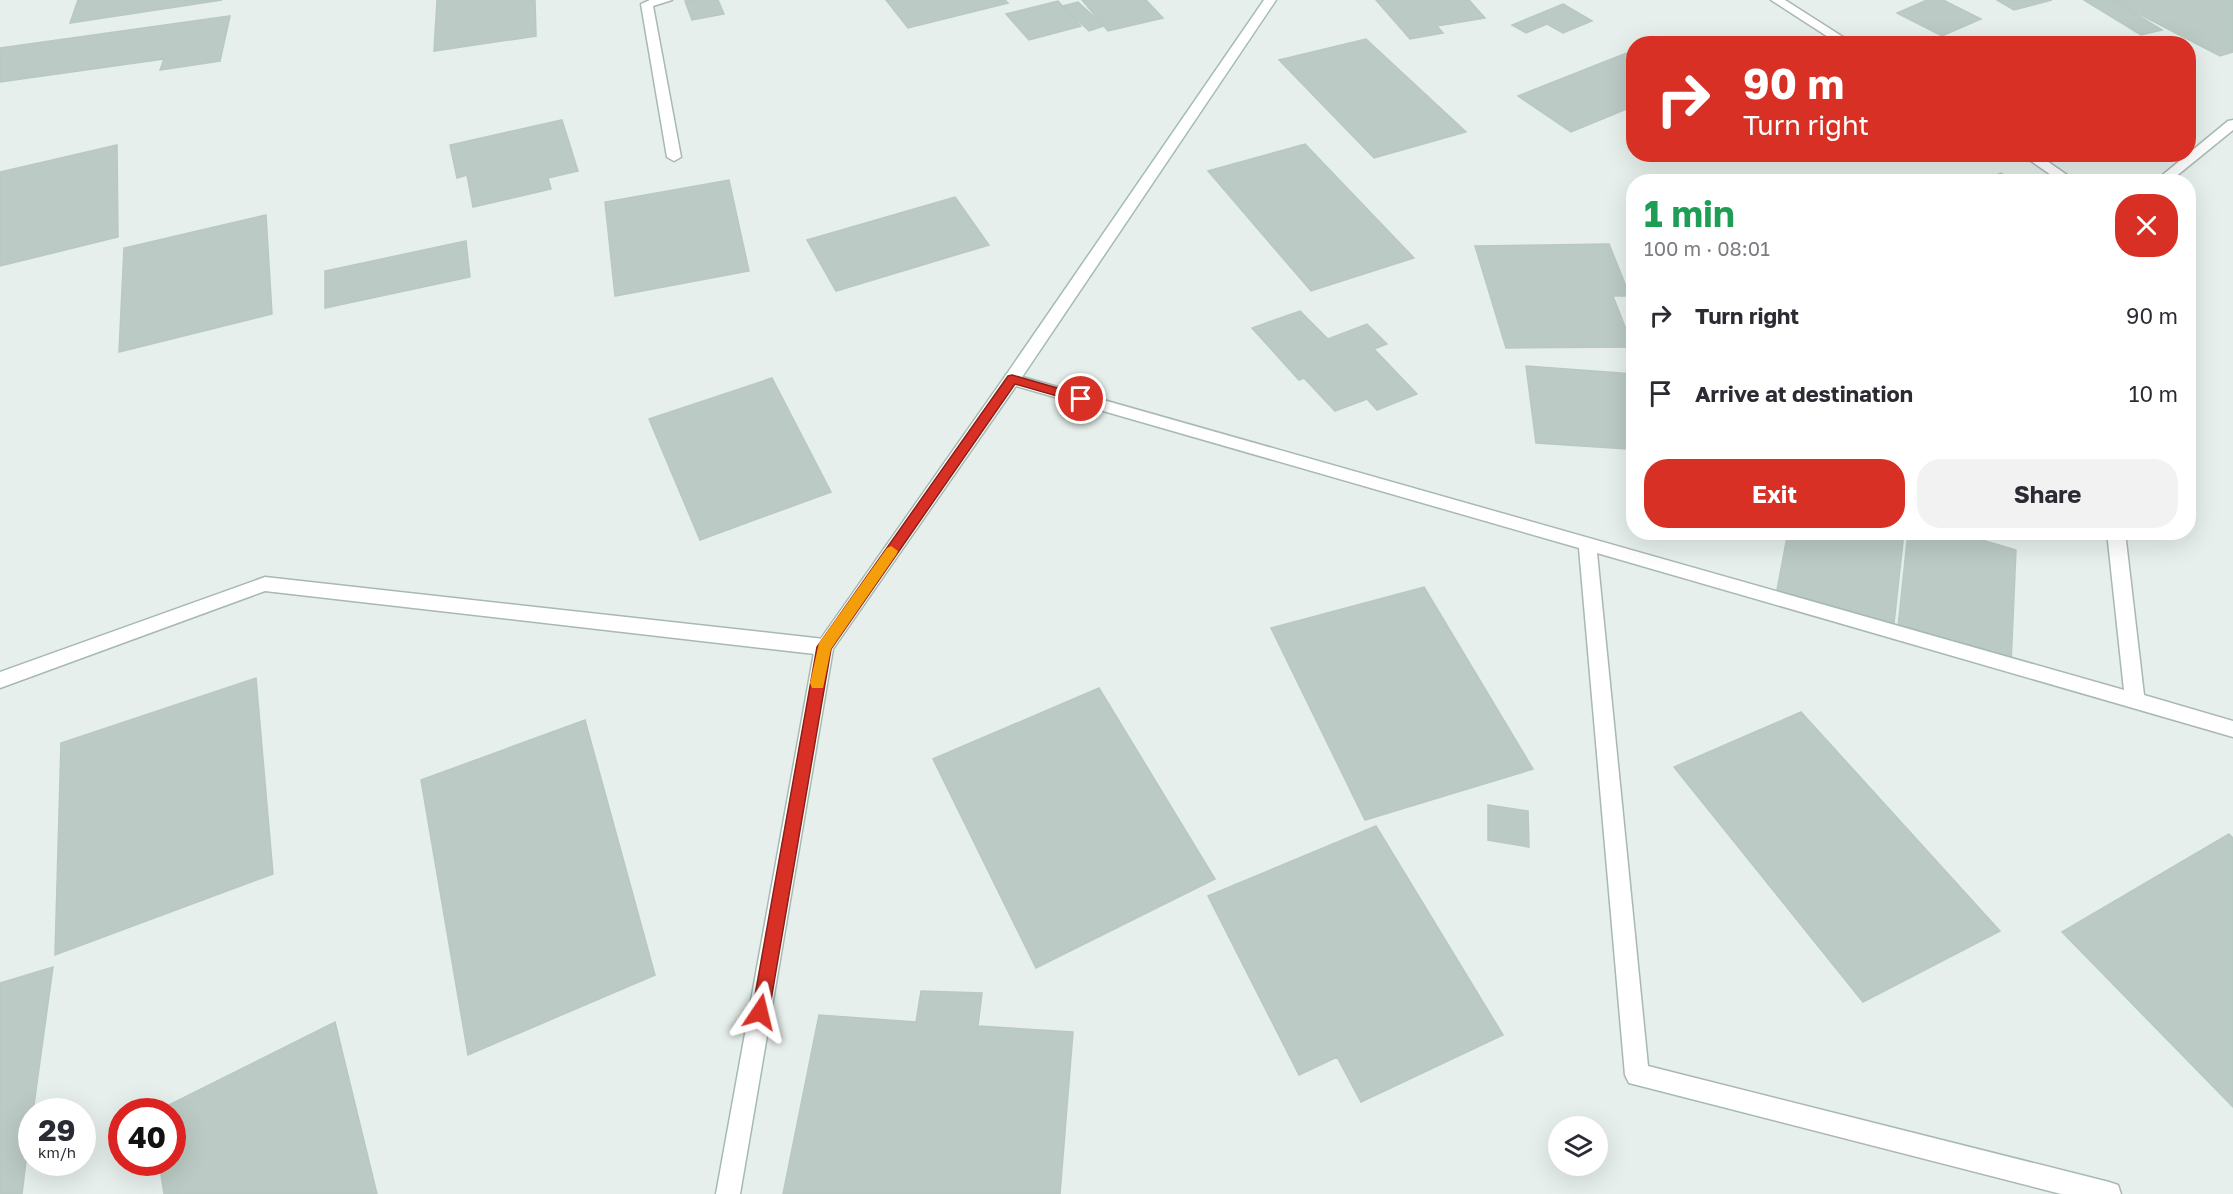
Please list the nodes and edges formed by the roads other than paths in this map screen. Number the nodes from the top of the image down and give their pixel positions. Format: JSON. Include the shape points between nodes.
{"nodes":[{"id":1,"x":666,"y":0,"type":"edge"},
{"id":2,"x":1270,"y":0,"type":"edge"},
{"id":3,"x":1777,"y":0,"type":"edge"},
{"id":4,"x":1835,"y":36,"type":"edge"},
{"id":5,"x":2233,"y":124,"type":"edge"},
{"id":6,"x":2196,"y":153,"type":"edge"},
{"id":7,"x":674,"y":157,"type":"dead end"},
{"id":8,"x":2040,"y":162,"type":"edge"},
{"id":9,"x":2185,"y":162,"type":"edge"},
{"id":10,"x":2058,"y":174,"type":"edge"},
{"id":11,"x":2170,"y":174,"type":"edge"},
{"id":12,"x":1012,"y":379,"type":"junction"},
{"id":13,"x":2117,"y":540,"type":"edge"},
{"id":14,"x":1587,"y":544,"type":"junction"},
{"id":15,"x":824,"y":647,"type":"junction"},
{"id":16,"x":0,"y":680,"type":"edge"},
{"id":17,"x":2135,"y":701,"type":"junction"},
{"id":18,"x":2233,"y":729,"type":"edge"},
{"id":19,"x":728,"y":1194,"type":"edge"},
{"id":20,"x":2109,"y":1194,"type":"edge"}],
"edges":[{"from":1,"to":7,"type":"street","via":[[647,4]]},
{"from":2,"to":12,"type":"street"},
{"from":3,"to":4,"type":"street"},
{"from":5,"to":6,"type":"street"},
{"from":8,"to":10,"type":"street"},
{"from":9,"to":11,"type":"street"},
{"from":12,"to":14,"type":"street"},
{"from":12,"to":15,"type":"street"},
{"from":13,"to":17,"type":"street"},
{"from":14,"to":17,"type":"street"},
{"from":14,"to":20,"type":"street","via":[[1637,1075]]},
{"from":15,"to":16,"type":"street","via":[[265,584]]},
{"from":15,"to":19,"type":"street"},
{"from":17,"to":18,"type":"street"}]}
